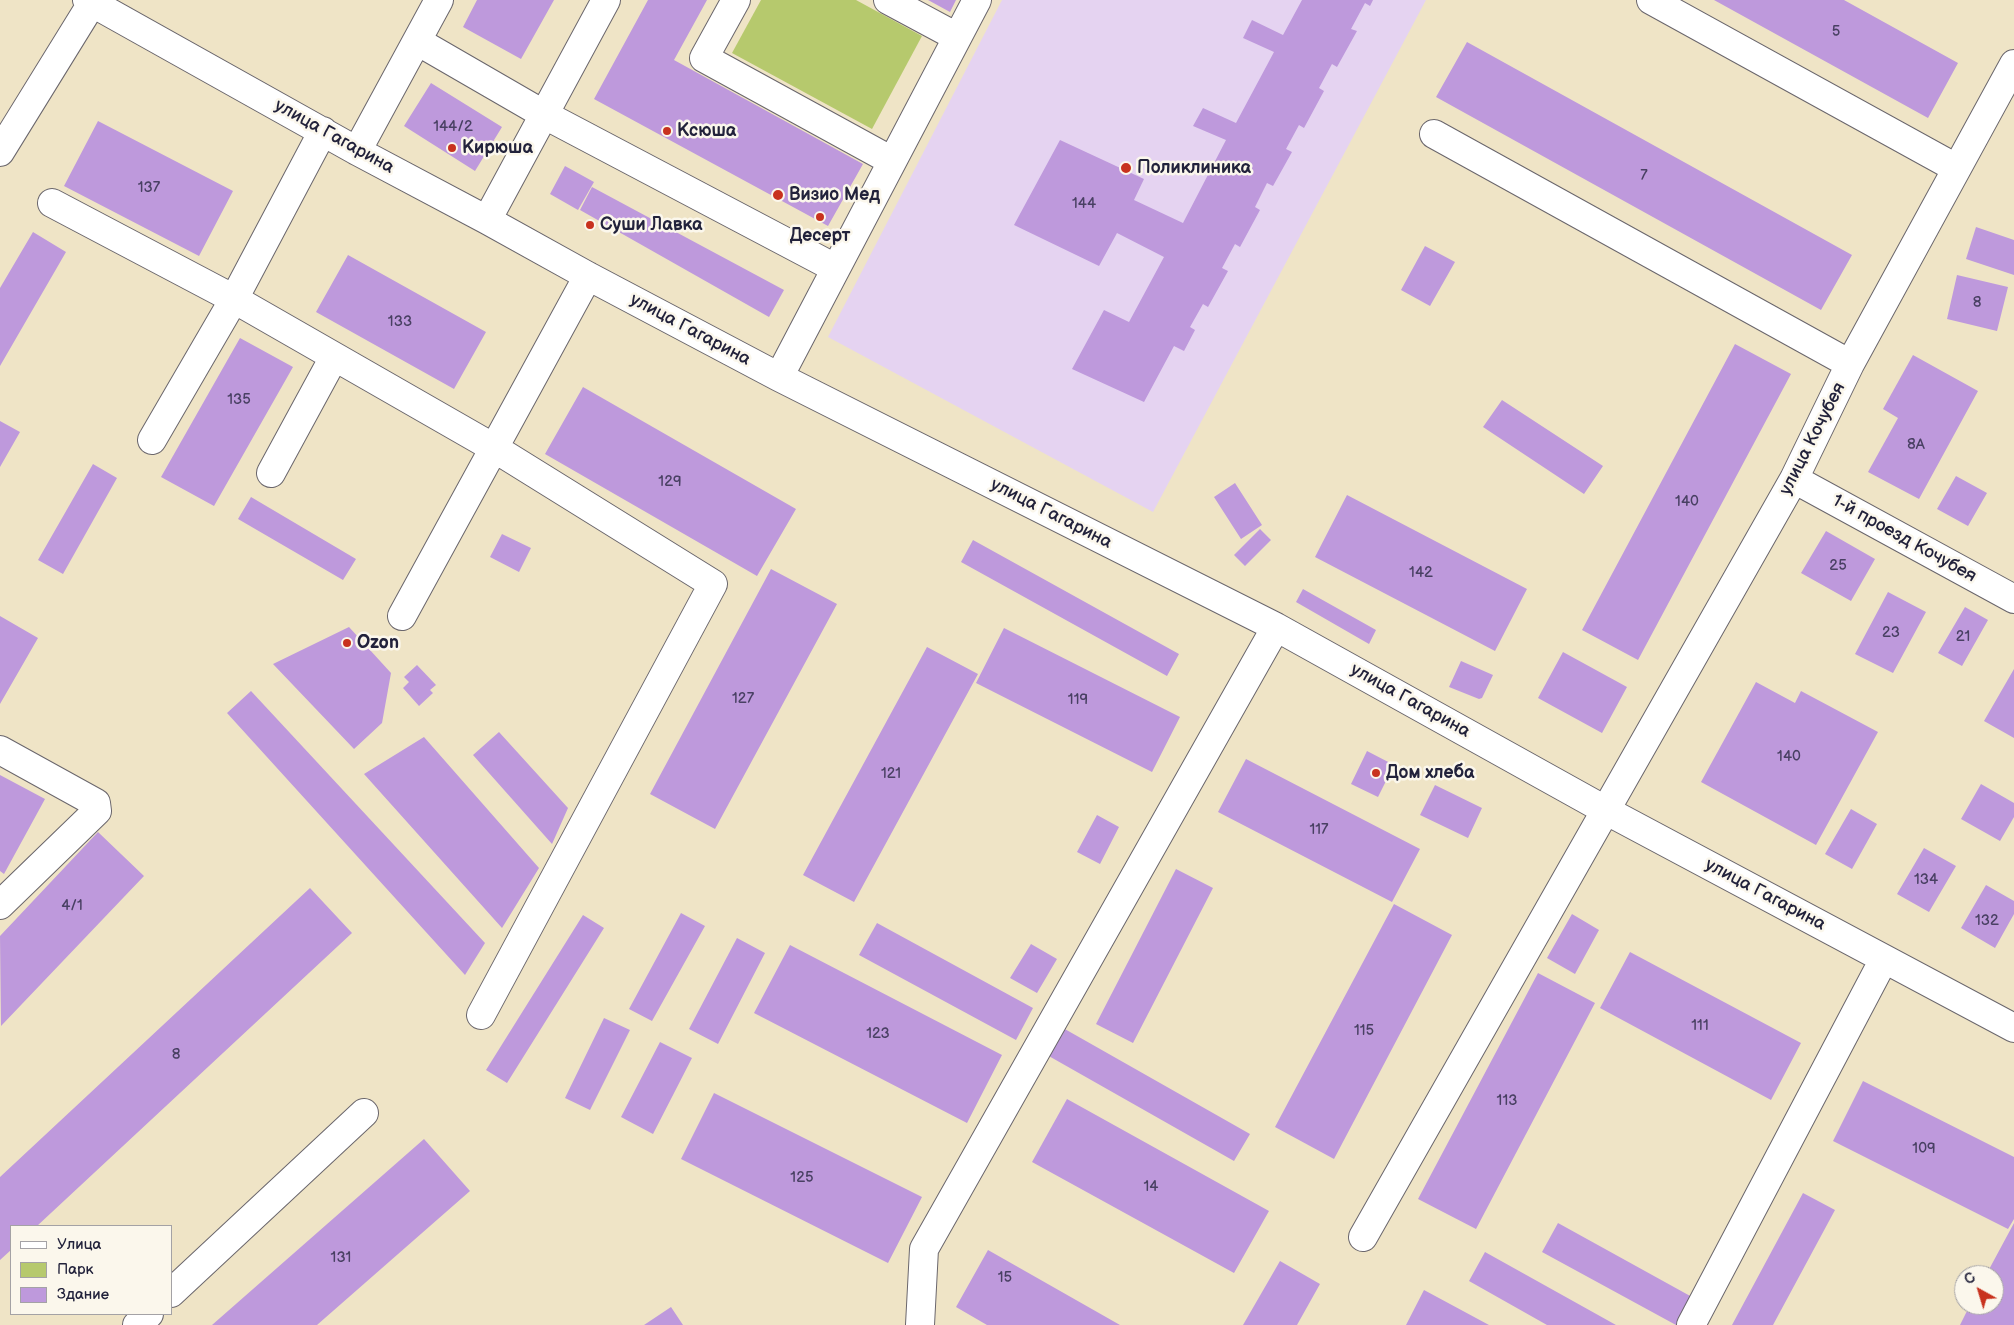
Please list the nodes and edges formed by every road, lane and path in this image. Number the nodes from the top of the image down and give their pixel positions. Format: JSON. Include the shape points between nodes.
{"nodes":[{"id":1,"x":439,"y":0,"type":"edge"},
{"id":2,"x":606,"y":0,"type":"edge"},
{"id":3,"x":736,"y":0,"type":"edge"},
{"id":4,"x":888,"y":0,"type":"edge"},
{"id":5,"x":976,"y":0,"type":"edge"},
{"id":6,"x":1651,"y":0,"type":"edge"},
{"id":7,"x":89,"y":2,"type":"edge"},
{"id":8,"x":957,"y":37,"type":"junction"},
{"id":9,"x":417,"y":41,"type":"junction"},
{"id":10,"x":2014,"y":64,"type":"edge"},
{"id":11,"x":544,"y":115,"type":"junction"},
{"id":12,"x":323,"y":131,"type":"junction"},
{"id":13,"x":1434,"y":134,"type":"dead end"},
{"id":14,"x":357,"y":151,"type":"junction"},
{"id":15,"x":0,"y":152,"type":"edge"},
{"id":16,"x":892,"y":161,"type":"junction"},
{"id":17,"x":1956,"y":168,"type":"junction"},
{"id":18,"x":52,"y":203,"type":"dead end"},
{"id":19,"x":487,"y":220,"type":"junction"},
{"id":20,"x":835,"y":268,"type":"junction"},
{"id":21,"x":588,"y":276,"type":"junction"},
{"id":22,"x":234,"y":299,"type":"junction"},
{"id":23,"x":334,"y":357,"type":"junction"},
{"id":24,"x":1850,"y":364,"type":"junction"},
{"id":25,"x":779,"y":377,"type":"junction"},
{"id":26,"x":152,"y":440,"type":"dead end"},
{"id":27,"x":494,"y":448,"type":"junction"},
{"id":28,"x":271,"y":472,"type":"dead end"},
{"id":29,"x":1794,"y":479,"type":"junction"},
{"id":30,"x":2014,"y":599,"type":"edge"},
{"id":31,"x":402,"y":616,"type":"dead end"},
{"id":32,"x":1276,"y":627,"type":"junction"},
{"id":33,"x":0,"y":750,"type":"edge"},
{"id":34,"x":1607,"y":811,"type":"junction"},
{"id":35,"x":0,"y":905,"type":"edge"},
{"id":36,"x":1884,"y":959,"type":"junction"},
{"id":37,"x":481,"y":1015,"type":"dead end"},
{"id":38,"x":2014,"y":1028,"type":"edge"},
{"id":39,"x":364,"y":1113,"type":"dead end"},
{"id":40,"x":1363,"y":1238,"type":"dead end"},
{"id":41,"x":172,"y":1292,"type":"edge"},
{"id":42,"x":148,"y":1315,"type":"edge"},
{"id":43,"x":136,"y":1325,"type":"edge"},
{"id":44,"x":920,"y":1325,"type":"edge"},
{"id":45,"x":1691,"y":1325,"type":"edge"}],
"edges":[{"from":1,"to":9,"type":"street"},
{"from":2,"to":11,"type":"street"},
{"from":3,"to":16,"type":"street","via":[[704,58]]},
{"from":4,"to":8,"type":"street"},
{"from":5,"to":8,"type":"street"},
{"from":6,"to":17,"type":"street"},
{"from":7,"to":12,"type":"street","name":"улица Гагарина"},
{"from":7,"to":15,"type":"street"},
{"from":8,"to":16,"type":"street"},
{"from":9,"to":11,"type":"street"},
{"from":9,"to":14,"type":"street"},
{"from":10,"to":17,"type":"street","name":"улица Кочубея"},
{"from":11,"to":19,"type":"street"},
{"from":11,"to":20,"type":"street"},
{"from":12,"to":14,"type":"street","name":"улица Гагарина"},
{"from":12,"to":22,"type":"street"},
{"from":13,"to":24,"type":"street"},
{"from":14,"to":19,"type":"street","name":"улица Гагарина"},
{"from":16,"to":20,"type":"street"},
{"from":17,"to":24,"type":"street","name":"улица Кочубея"},
{"from":18,"to":22,"type":"street"},
{"from":19,"to":21,"type":"street","name":"улица Гагарина"},
{"from":20,"to":25,"type":"street"},
{"from":21,"to":25,"type":"street","name":"улица Гагарина"},
{"from":21,"to":27,"type":"street"},
{"from":22,"to":23,"type":"street"},
{"from":22,"to":26,"type":"street"},
{"from":23,"to":27,"type":"street"},
{"from":23,"to":28,"type":"street"},
{"from":24,"to":29,"type":"street","name":"улица Кочубея"},
{"from":25,"to":32,"type":"street","name":"улица Гагарина"},
{"from":27,"to":31,"type":"street"},
{"from":27,"to":37,"type":"street","via":[[713,584]]},
{"from":29,"to":30,"type":"street","name":"1-й проезд Кочубея"},
{"from":29,"to":34,"type":"street","name":"улица Кочубея"},
{"from":32,"to":34,"type":"street","name":"улица Гагарина"},
{"from":32,"to":44,"type":"street","via":[[924,1249]]},
{"from":33,"to":35,"type":"street","via":[[96,804],[98,811]]},
{"from":34,"to":36,"type":"street","name":"улица Гагарина"},
{"from":34,"to":40,"type":"street","name":"улица Кочубея"},
{"from":36,"to":38,"type":"street","name":"улица Гагарина"},
{"from":36,"to":45,"type":"street"},
{"from":39,"to":41,"type":"street"},
{"from":42,"to":43,"type":"street"}]}
